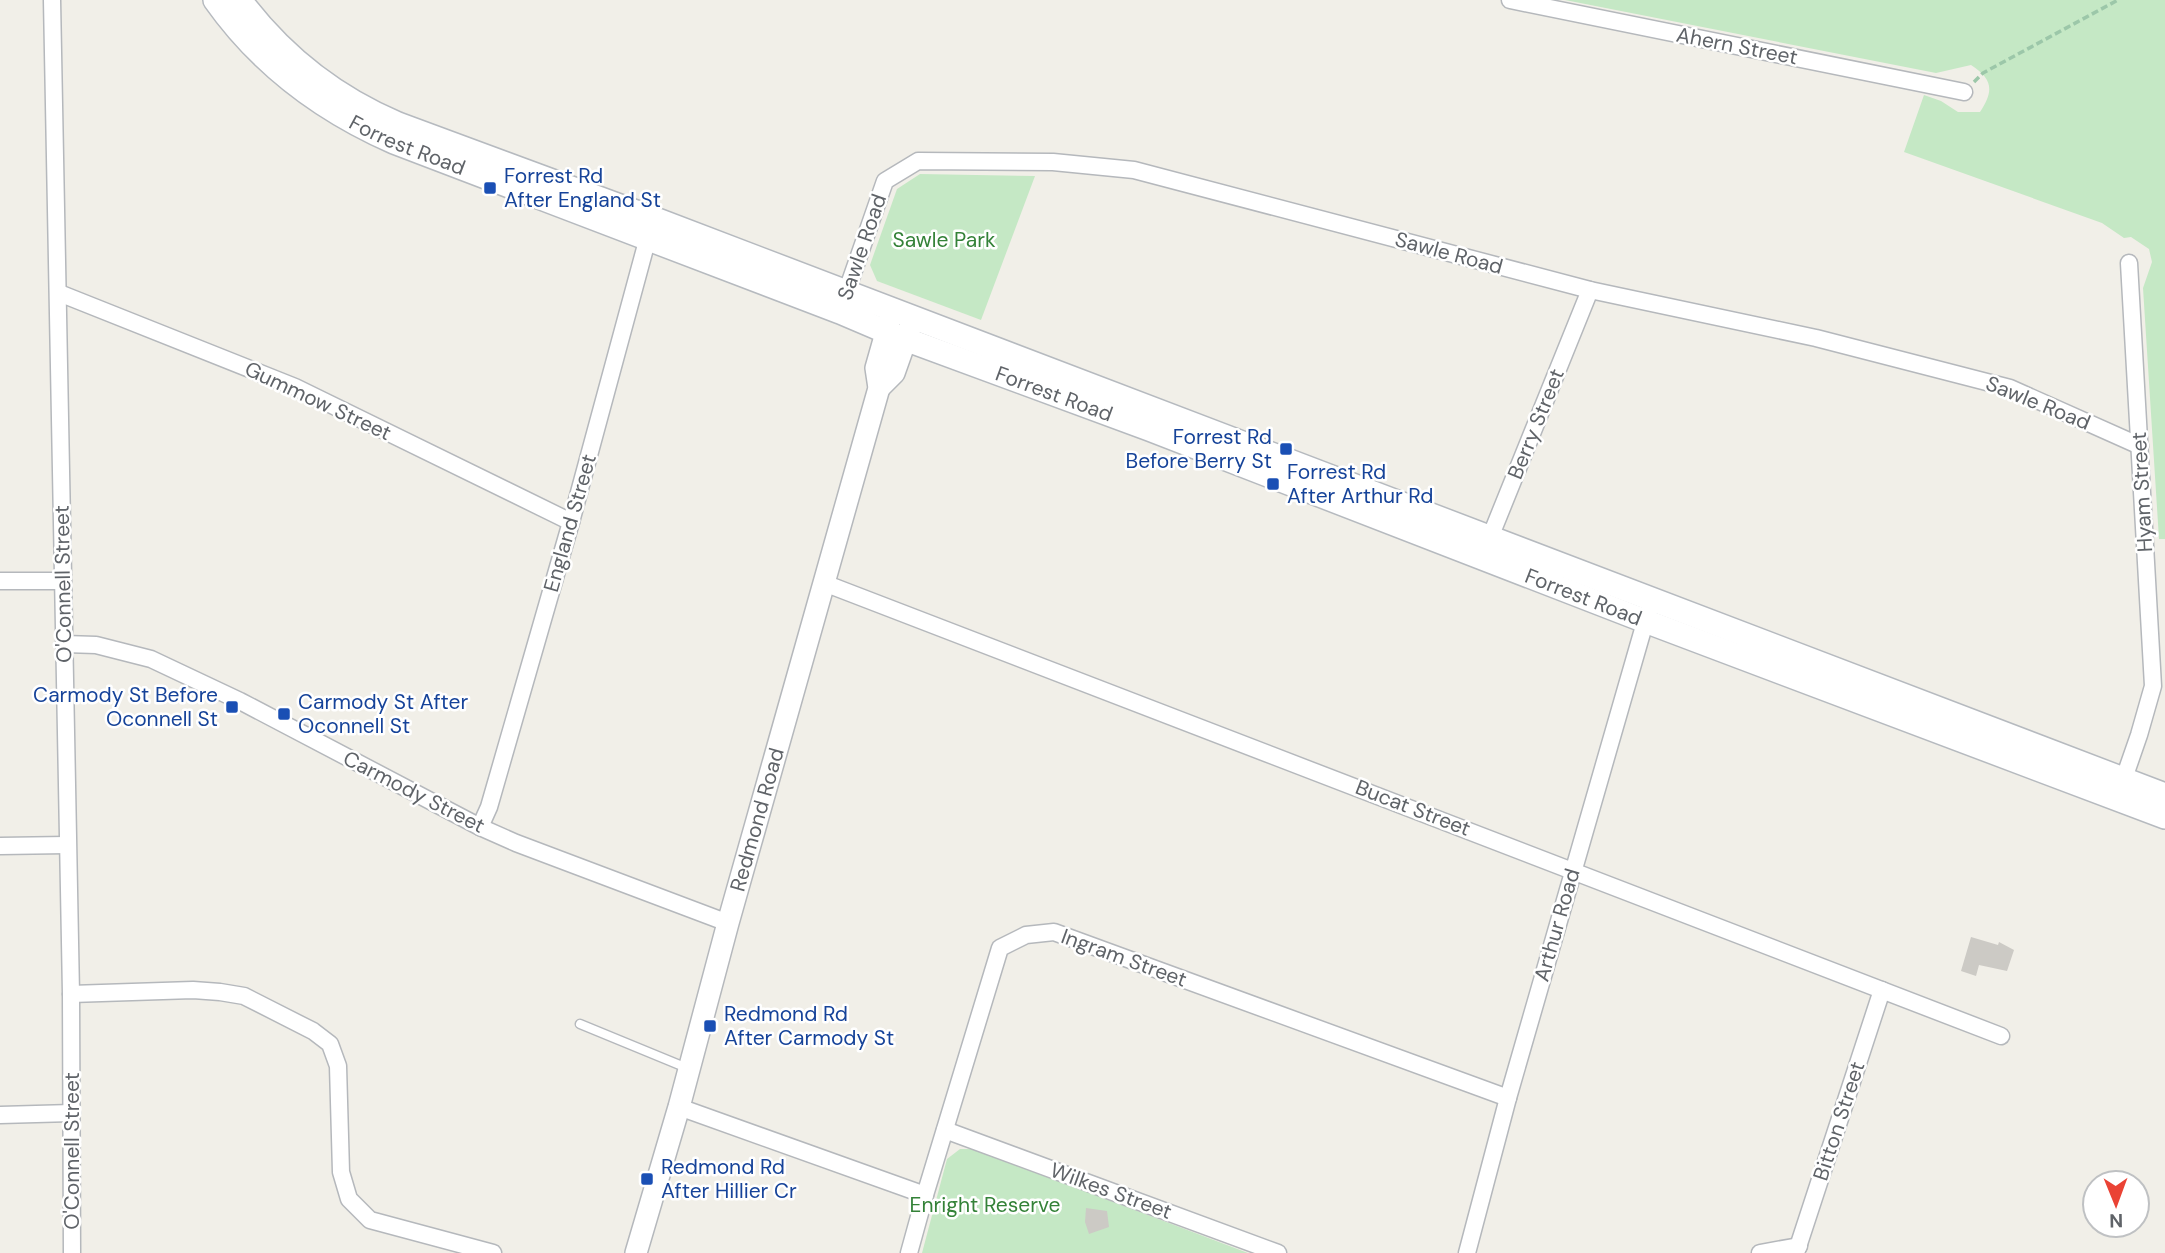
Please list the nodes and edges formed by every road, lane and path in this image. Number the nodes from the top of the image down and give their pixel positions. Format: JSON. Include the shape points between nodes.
{"nodes":[{"id":1,"x":52,"y":0,"type":"edge"},
{"id":2,"x":215,"y":0,"type":"edge"},
{"id":3,"x":240,"y":0,"type":"edge"},
{"id":4,"x":1510,"y":0,"type":"edge"},
{"id":5,"x":2118,"y":0,"type":"edge"},
{"id":6,"x":1964,"y":92,"type":"joint"},
{"id":7,"x":651,"y":229,"type":"junction"},
{"id":8,"x":2129,"y":263,"type":"dead end"},
{"id":9,"x":1590,"y":290,"type":"junction"},
{"id":10,"x":59,"y":293,"type":"junction"},
{"id":11,"x":843,"y":303,"type":"junction"},
{"id":12,"x":899,"y":324,"type":"junction"},
{"id":13,"x":2140,"y":446,"type":"junction"},
{"id":14,"x":570,"y":522,"type":"junction"},
{"id":15,"x":1487,"y":547,"type":"junction"},
{"id":16,"x":0,"y":581,"type":"edge"},
{"id":17,"x":62,"y":581,"type":"junction"},
{"id":18,"x":824,"y":583,"type":"junction"},
{"id":19,"x":1652,"y":599,"type":"junction"},
{"id":20,"x":1646,"y":621,"type":"junction"},
{"id":21,"x":65,"y":644,"type":"junction"},
{"id":22,"x":2120,"y":789,"type":"junction"},
{"id":23,"x":2165,"y":795,"type":"edge"},
{"id":24,"x":2165,"y":817,"type":"edge"},
{"id":25,"x":480,"y":827,"type":"junction"},
{"id":26,"x":67,"y":845,"type":"junction"},
{"id":27,"x":0,"y":846,"type":"edge"},
{"id":28,"x":1573,"y":870,"type":"junction"},
{"id":29,"x":728,"y":923,"type":"junction"},
{"id":30,"x":1882,"y":990,"type":"junction"},
{"id":31,"x":71,"y":994,"type":"junction"},
{"id":32,"x":580,"y":1024,"type":"dead end"},
{"id":33,"x":2001,"y":1036,"type":"dead end"},
{"id":34,"x":690,"y":1069,"type":"junction"},
{"id":35,"x":1508,"y":1098,"type":"junction"},
{"id":36,"x":679,"y":1107,"type":"junction"},
{"id":37,"x":72,"y":1112,"type":"junction"},
{"id":38,"x":0,"y":1115,"type":"edge"},
{"id":39,"x":945,"y":1130,"type":"junction"},
{"id":40,"x":925,"y":1195,"type":"junction"},
{"id":41,"x":1797,"y":1250,"type":"edge"},
{"id":42,"x":72,"y":1253,"type":"edge"},
{"id":43,"x":493,"y":1253,"type":"edge"},
{"id":44,"x":636,"y":1253,"type":"edge"},
{"id":45,"x":909,"y":1253,"type":"edge"},
{"id":46,"x":1278,"y":1253,"type":"edge"},
{"id":47,"x":1466,"y":1253,"type":"edge"},
{"id":48,"x":1760,"y":1253,"type":"edge"}],
"edges":[{"from":1,"to":10,"type":"street","name":"O'Connell Street"},
{"from":2,"to":7,"type":"main road","name":"Forrest Road","via":[[254,49],[337,115],[394,142]]},
{"from":3,"to":7,"type":"main road","name":"Forrest Road","via":[[267,33],[317,79],[368,111]]},
{"from":4,"to":6,"type":"street","name":"Ahern Street"},
{"from":5,"to":6,"type":"path","via":[[1983,73]]},
{"from":7,"to":11,"type":"main road","name":"Forrest Road"},
{"from":7,"to":14,"type":"street","name":"England Street"},
{"from":8,"to":13,"type":"street","name":"Hyam Street"},
{"from":9,"to":11,"type":"street","name":"Sawle Road","via":[[1134,170],[1054,162],[918,161],[885,181]]},
{"from":9,"to":13,"type":"street","name":"Sawle Road","via":[[1816,338],[2010,388]]},
{"from":9,"to":15,"type":"street","name":"Berry Street"},
{"from":10,"to":14,"type":"street","name":"Gummow Street","via":[[295,387]]},
{"from":10,"to":17,"type":"street","name":"O'Connell Street"},
{"from":11,"to":12,"type":"main road","name":"Forrest Road"},
{"from":12,"to":15,"type":"main road","name":"Forrest Road","via":[[1149,429]]},
{"from":12,"to":18,"type":"street","name":"Redmond Road","via":[[894,373],[880,388]]},
{"from":13,"to":22,"type":"street","name":"Hyam Street","via":[[2153,686]]},
{"from":14,"to":25,"type":"street","name":"England Street"},
{"from":15,"to":19,"type":"main road","name":"Forrest Road"},
{"from":15,"to":20,"type":"main road","name":"Forrest Road"},
{"from":16,"to":17,"type":"street"},
{"from":17,"to":21,"type":"street","name":"O'Connell Street"},
{"from":18,"to":28,"type":"street","name":"Bucat Street"},
{"from":18,"to":29,"type":"street","name":"Redmond Road"},
{"from":19,"to":20,"type":"street","name":"Arthur Road"},
{"from":19,"to":22,"type":"main road","name":"Forrest Road"},
{"from":20,"to":22,"type":"main road","name":"Forrest Road"},
{"from":20,"to":28,"type":"street","name":"Arthur Road"},
{"from":21,"to":25,"type":"street","name":"Carmody Street","via":[[96,645],[151,659]]},
{"from":21,"to":26,"type":"street","name":"O'Connell Street"},
{"from":22,"to":23,"type":"main road","name":"Forrest Road"},
{"from":22,"to":24,"type":"main road","name":"Forrest Road"},
{"from":25,"to":29,"type":"street","name":"Carmody Street"},
{"from":26,"to":27,"type":"street"},
{"from":26,"to":31,"type":"street","name":"O'Connell Street"},
{"from":28,"to":30,"type":"street","name":"Bucat Street"},
{"from":28,"to":35,"type":"street","name":"Arthur Road"},
{"from":29,"to":34,"type":"street","name":"Redmond Road"},
{"from":30,"to":33,"type":"street","name":"Bucat Street"},
{"from":30,"to":41,"type":"street","name":"Bitton Street"},
{"from":31,"to":37,"type":"street","name":"O'Connell Street"},
{"from":31,"to":43,"type":"street","via":[[220,992],[244,996],[313,1031],[330,1044],[338,1066],[341,1172],[349,1199],[370,1220]]},
{"from":32,"to":34,"type":"lane"},
{"from":34,"to":36,"type":"street","name":"Redmond Road"},
{"from":35,"to":39,"type":"street","name":"Ingram Street","via":[[1054,932],[1026,934],[1000,948]]},
{"from":35,"to":47,"type":"street","name":"Arthur Road"},
{"from":36,"to":40,"type":"street"},
{"from":36,"to":44,"type":"street","name":"Redmond Road"},
{"from":37,"to":38,"type":"street"},
{"from":37,"to":42,"type":"street","name":"O'Connell Street"},
{"from":39,"to":40,"type":"street","name":"Ingram Street"},
{"from":39,"to":46,"type":"street","name":"Wilkes Street"},
{"from":40,"to":45,"type":"street","name":"Ingram Street"},
{"from":41,"to":48,"type":"street"}]}
